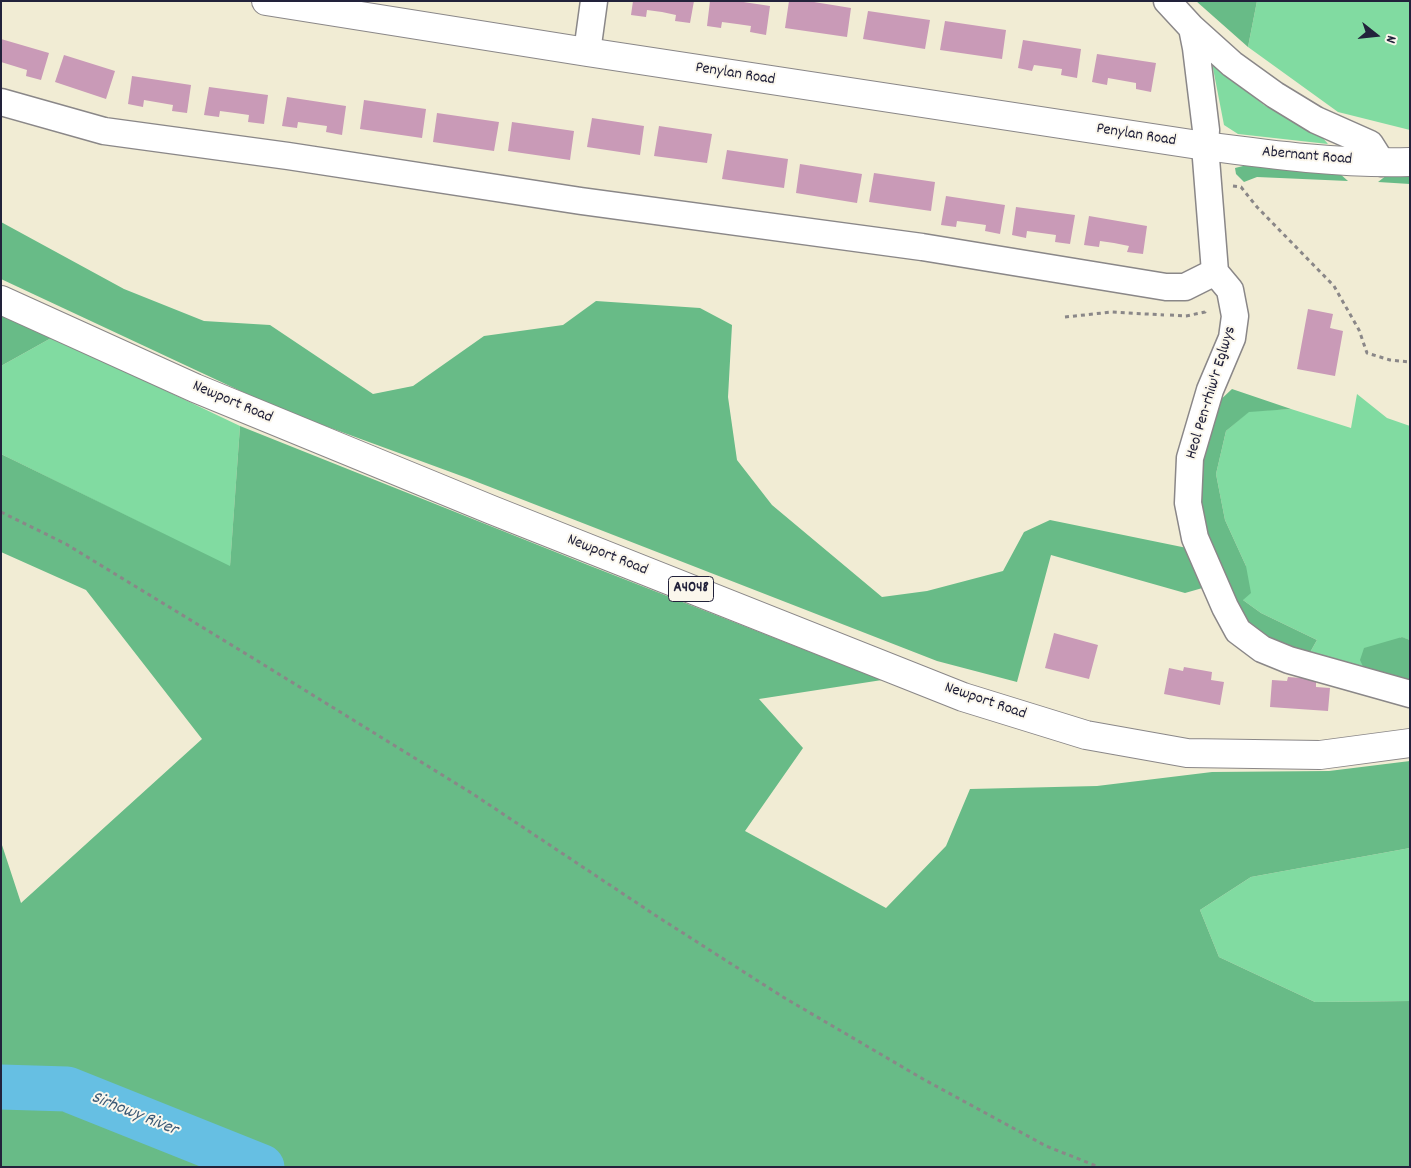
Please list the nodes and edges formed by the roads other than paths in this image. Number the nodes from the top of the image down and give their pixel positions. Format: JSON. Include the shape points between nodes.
{"nodes":[{"id":1,"x":266,"y":1,"type":"edge"},
{"id":2,"x":594,"y":1,"type":"edge"},
{"id":3,"x":1167,"y":1,"type":"edge"},
{"id":4,"x":1192,"y":28,"type":"junction"},
{"id":5,"x":587,"y":52,"type":"junction"},
{"id":6,"x":1,"y":102,"type":"edge"},
{"id":7,"x":1205,"y":146,"type":"junction"},
{"id":8,"x":1410,"y":162,"type":"edge"},
{"id":9,"x":1382,"y":163,"type":"junction"},
{"id":10,"x":1215,"y":272,"type":"junction"},
{"id":11,"x":1,"y":300,"type":"edge"},
{"id":12,"x":1410,"y":694,"type":"edge"},
{"id":13,"x":1410,"y":743,"type":"edge"}],
"edges":[{"from":1,"to":5,"type":"main road","name":"Penylan Road"},
{"from":2,"to":5,"type":"street"},
{"from":3,"to":4,"type":"street"},
{"from":4,"to":7,"type":"street","via":[[1205,121]]},
{"from":4,"to":9,"type":"street","via":[[1232,64],[1276,95],[1316,120],[1370,144]]},
{"from":5,"to":7,"type":"main road","name":"Penylan Road"},
{"from":6,"to":10,"type":"street","via":[[104,131],[922,247],[1166,286],[1184,287]]},
{"from":7,"to":9,"type":"main road","name":"Abernant Road","via":[[1295,158]]},
{"from":7,"to":10,"type":"street"},
{"from":8,"to":9,"type":"main road","name":"Abernant Road"},
{"from":10,"to":12,"type":"street","name":"Heol Pen-rhiw'r Eglwys","via":[[1230,290],[1235,316],[1232,338],[1210,390],[1190,458],[1188,503],[1195,538],[1225,607],[1238,630],[1262,649],[1289,660]]},
{"from":11,"to":13,"type":"main road","name":"Newport Road","number":"A4048","via":[[194,388],[964,697],[1086,735],[1187,753],[1320,755]]}]}
